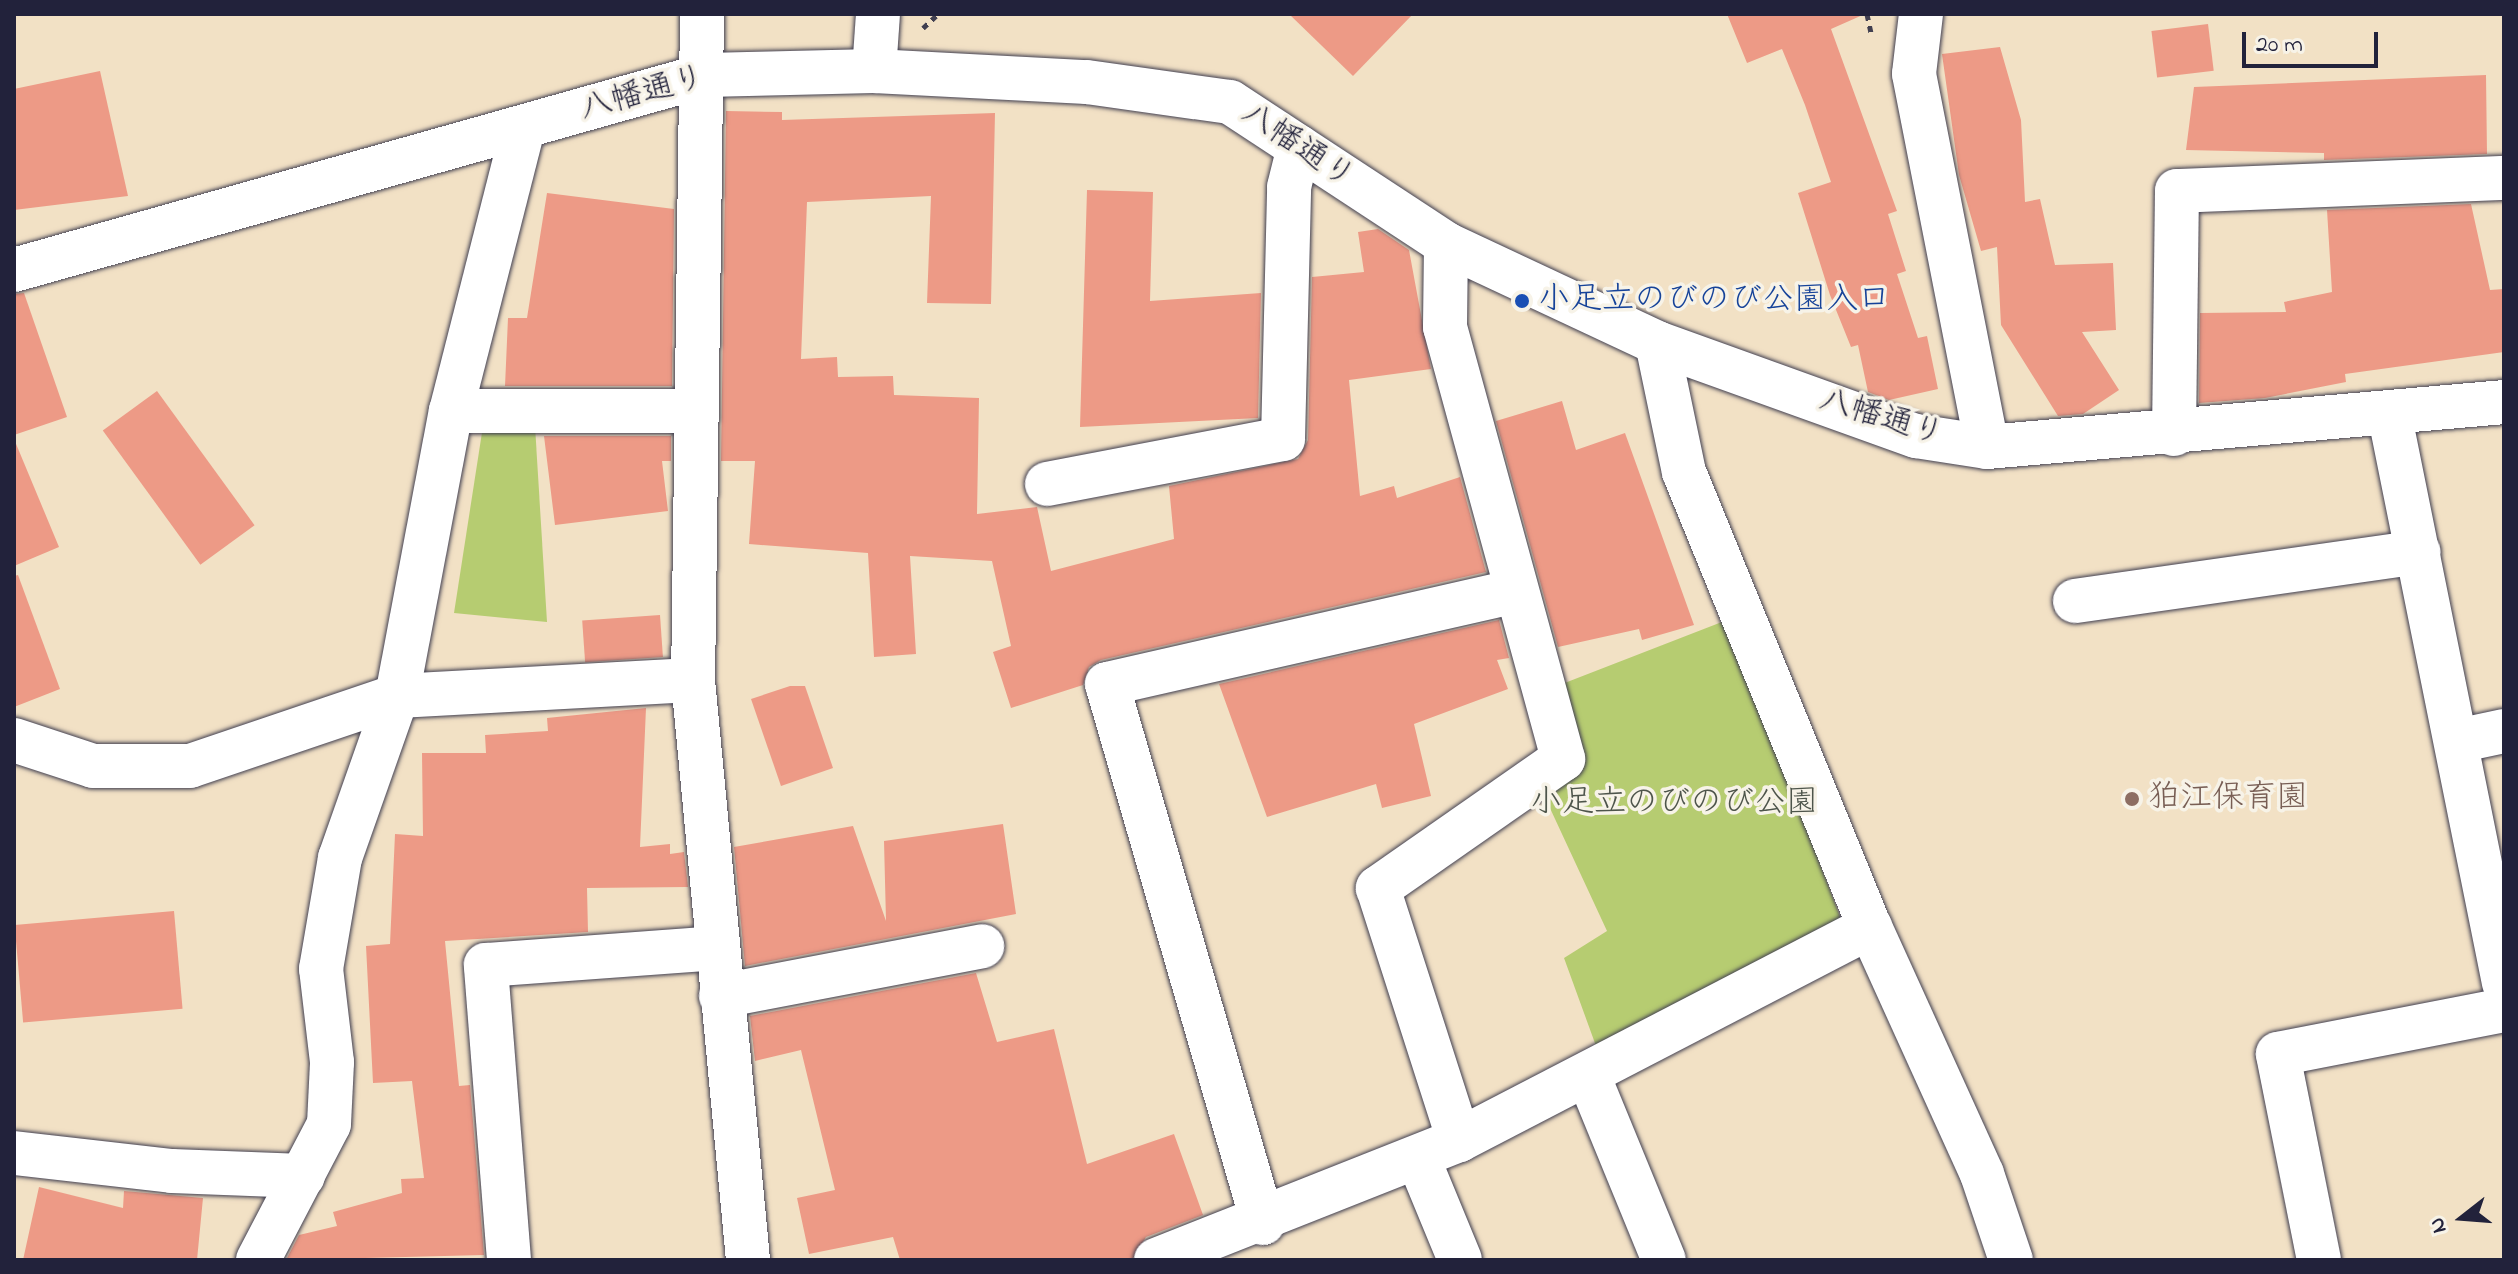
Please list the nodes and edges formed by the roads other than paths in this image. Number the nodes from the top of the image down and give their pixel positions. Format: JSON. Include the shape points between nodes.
{"nodes":[{"id":1,"x":702,"y":14,"type":"edge"},
{"id":2,"x":878,"y":14,"type":"edge"},
{"id":3,"x":1921,"y":14,"type":"edge"},
{"id":4,"x":874,"y":71,"type":"junction"},
{"id":5,"x":706,"y":75,"type":"junction"},
{"id":6,"x":523,"y":128,"type":"junction"},
{"id":7,"x":1299,"y":147,"type":"junction"},
{"id":8,"x":2504,"y":178,"type":"edge"},
{"id":9,"x":1446,"y":244,"type":"junction"},
{"id":10,"x":14,"y":270,"type":"edge"},
{"id":11,"x":1657,"y":343,"type":"junction"},
{"id":12,"x":2504,"y":402,"type":"edge"},
{"id":13,"x":451,"y":411,"type":"junction"},
{"id":14,"x":695,"y":411,"type":"junction"},
{"id":15,"x":2389,"y":412,"type":"junction"},
{"id":16,"x":2174,"y":434,"type":"junction"},
{"id":17,"x":1987,"y":447,"type":"junction"},
{"id":18,"x":1047,"y":484,"type":"dead end"},
{"id":19,"x":2419,"y":552,"type":"junction"},
{"id":20,"x":1516,"y":591,"type":"junction"},
{"id":21,"x":2075,"y":601,"type":"dead end"},
{"id":22,"x":693,"y":680,"type":"junction"},
{"id":23,"x":397,"y":696,"type":"junction"},
{"id":24,"x":2504,"y":731,"type":"edge"},
{"id":25,"x":14,"y":740,"type":"edge"},
{"id":26,"x":2457,"y":741,"type":"junction"},
{"id":27,"x":1870,"y":927,"type":"junction"},
{"id":28,"x":982,"y":946,"type":"dead end"},
{"id":29,"x":716,"y":948,"type":"junction"},
{"id":30,"x":2504,"y":983,"type":"edge"},
{"id":31,"x":721,"y":996,"type":"junction"},
{"id":32,"x":2504,"y":1010,"type":"edge"},
{"id":33,"x":1588,"y":1075,"type":"junction"},
{"id":34,"x":1459,"y":1140,"type":"junction"},
{"id":35,"x":14,"y":1153,"type":"edge"},
{"id":36,"x":1418,"y":1158,"type":"junction"},
{"id":37,"x":303,"y":1176,"type":"junction"},
{"id":38,"x":1263,"y":1223,"type":"junction"},
{"id":39,"x":258,"y":1260,"type":"edge"},
{"id":40,"x":509,"y":1260,"type":"edge"},
{"id":41,"x":748,"y":1260,"type":"edge"},
{"id":42,"x":1156,"y":1260,"type":"edge"},
{"id":43,"x":1460,"y":1260,"type":"edge"},
{"id":44,"x":1664,"y":1260,"type":"edge"},
{"id":45,"x":2011,"y":1260,"type":"edge"},
{"id":46,"x":2319,"y":1260,"type":"edge"}],
"edges":[{"from":1,"to":5,"type":"street"},
{"from":2,"to":4,"type":"street"},
{"from":3,"to":17,"type":"street","via":[[1914,74]]},
{"from":4,"to":5,"type":"street","name":"八幡通り"},
{"from":4,"to":7,"type":"street","name":"八幡通り","via":[[1201,96],[1255,113]]},
{"from":5,"to":6,"type":"street","name":"八幡通り"},
{"from":5,"to":14,"type":"street"},
{"from":6,"to":10,"type":"street","name":"八幡通り"},
{"from":6,"to":13,"type":"street"},
{"from":7,"to":9,"type":"street","name":"八幡通り"},
{"from":7,"to":18,"type":"street","via":[[1289,187],[1283,439]]},
{"from":8,"to":16,"type":"street","via":[[2177,191]]},
{"from":9,"to":11,"type":"street","name":"八幡通り"},
{"from":9,"to":20,"type":"street","via":[[1445,327]]},
{"from":11,"to":17,"type":"street","name":"八幡通り","via":[[1916,436]]},
{"from":11,"to":27,"type":"street","via":[[1684,472]]},
{"from":12,"to":15,"type":"street","name":"八幡通り"},
{"from":13,"to":14,"type":"street"},
{"from":13,"to":23,"type":"street"},
{"from":14,"to":22,"type":"street"},
{"from":15,"to":16,"type":"street","name":"八幡通り"},
{"from":15,"to":19,"type":"street"},
{"from":16,"to":17,"type":"street","name":"八幡通り"},
{"from":19,"to":21,"type":"street"},
{"from":19,"to":26,"type":"street"},
{"from":20,"to":34,"type":"street","via":[[1563,759],[1378,888]]},
{"from":20,"to":38,"type":"street","via":[[1107,684]]},
{"from":22,"to":23,"type":"street"},
{"from":22,"to":29,"type":"street"},
{"from":23,"to":25,"type":"street","via":[[190,766],[93,766]]},
{"from":23,"to":37,"type":"street","via":[[340,858],[321,969],[332,1062],[329,1124]]},
{"from":24,"to":26,"type":"street"},
{"from":26,"to":30,"type":"street"},
{"from":27,"to":33,"type":"street"},
{"from":27,"to":45,"type":"street","via":[[1982,1174]]},
{"from":28,"to":31,"type":"street"},
{"from":29,"to":31,"type":"street"},
{"from":29,"to":40,"type":"street","via":[[486,965]]},
{"from":31,"to":41,"type":"street"},
{"from":32,"to":46,"type":"street","via":[[2278,1054]]},
{"from":33,"to":34,"type":"street"},
{"from":33,"to":44,"type":"street"},
{"from":34,"to":36,"type":"street"},
{"from":35,"to":37,"type":"street","via":[[172,1171]]},
{"from":36,"to":38,"type":"street"},
{"from":36,"to":43,"type":"street"},
{"from":37,"to":39,"type":"street"},
{"from":38,"to":42,"type":"street"}]}
